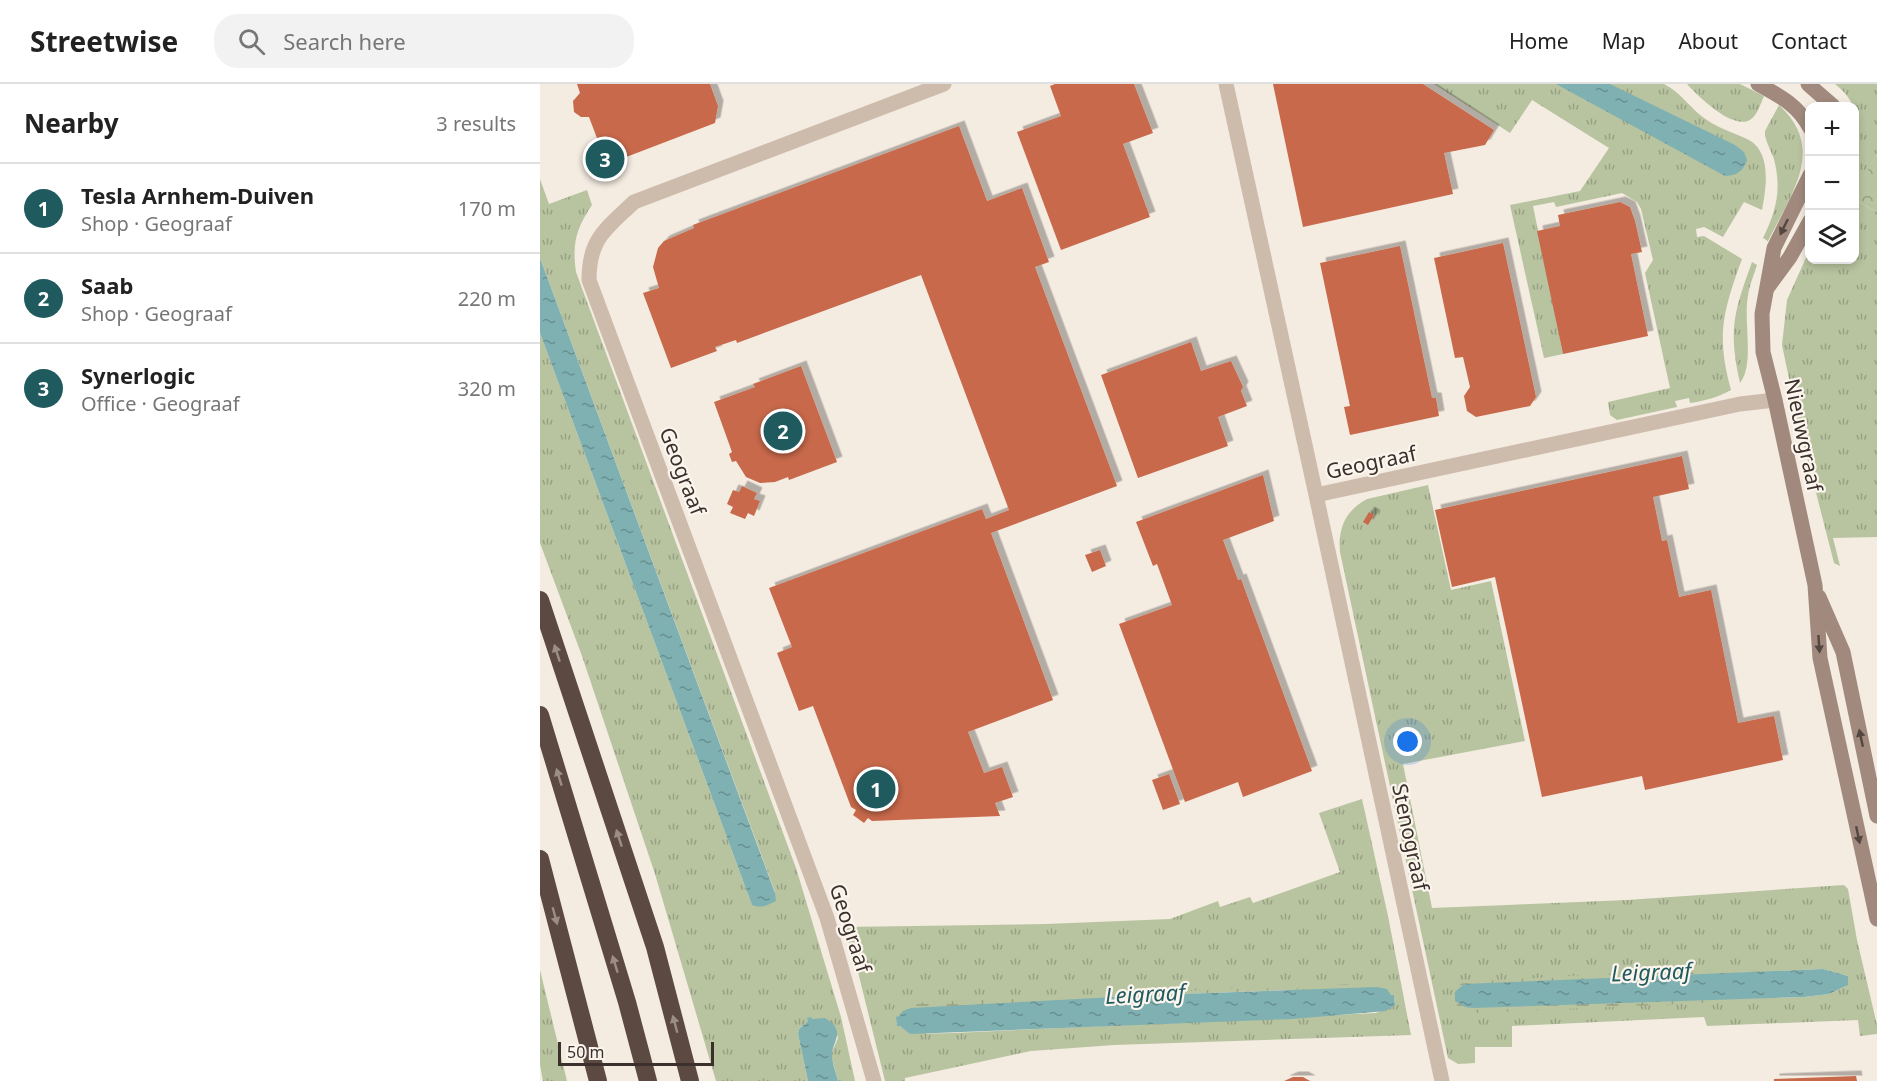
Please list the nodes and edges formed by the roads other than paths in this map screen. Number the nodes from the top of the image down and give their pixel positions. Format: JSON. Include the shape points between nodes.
{"nodes":[{"id":1,"x":945,"y":84,"type":"edge"},
{"id":2,"x":1226,"y":84,"type":"edge"},
{"id":3,"x":1758,"y":84,"type":"edge"},
{"id":4,"x":1808,"y":84,"type":"edge"},
{"id":5,"x":1828,"y":102,"type":"edge"},
{"id":6,"x":1805,"y":121,"type":"edge"},
{"id":7,"x":1805,"y":183,"type":"edge"},
{"id":8,"x":1805,"y":228,"type":"edge"},
{"id":9,"x":1765,"y":292,"type":"junction"},
{"id":10,"x":1775,"y":400,"type":"junction"},
{"id":11,"x":1316,"y":495,"type":"junction"},
{"id":12,"x":1815,"y":585,"type":"junction"},
{"id":13,"x":540,"y":600,"type":"edge"},
{"id":14,"x":540,"y":715,"type":"edge"},
{"id":15,"x":1877,"y":816,"type":"edge"},
{"id":16,"x":540,"y":859,"type":"edge"},
{"id":17,"x":1872,"y":881,"type":"edge"},
{"id":18,"x":1877,"y":919,"type":"edge"},
{"id":19,"x":598,"y":1081,"type":"edge"},
{"id":20,"x":648,"y":1081,"type":"edge"},
{"id":21,"x":690,"y":1081,"type":"edge"},
{"id":22,"x":873,"y":1081,"type":"edge"},
{"id":23,"x":1442,"y":1081,"type":"edge"}],
"edges":[{"from":1,"to":22,"type":"street","name":"Geograaf","via":[[634,202],[599,236],[589,260],[589,280],[828,918]]},
{"from":2,"to":11,"type":"street","name":"Geograaf"},
{"from":3,"to":6,"type":"street","via":[[1798,110]]},
{"from":4,"to":5,"type":"street"},
{"from":7,"to":9,"type":"street","name":"Nieuwgraaf","one_way":true,"via":[[1774,248]]},
{"from":8,"to":9,"type":"street"},
{"from":9,"to":10,"type":"street","name":"Nieuwgraaf","via":[[1763,352]]},
{"from":10,"to":11,"type":"street","name":"Geograaf","via":[[1740,404]]},
{"from":10,"to":12,"type":"street","name":"Nieuwgraaf"},
{"from":11,"to":23,"type":"street","name":"Stenograaf"},
{"from":15,"to":12,"type":"street","name":"Nieuwgraaf","one_way":true,"via":[[1843,652]]},
{"from":12,"to":17,"type":"street","name":"Nieuwgraaf","one_way":true,"via":[[1820,658]]},
{"from":21,"to":13,"type":"highway","one_way":true,"via":[[655,947]]},
{"from":20,"to":14,"type":"highway","one_way":true},
{"from":16,"to":19,"type":"highway","one_way":true},
{"from":17,"to":18,"type":"street","name":"Nieuwgraaf"}]}
